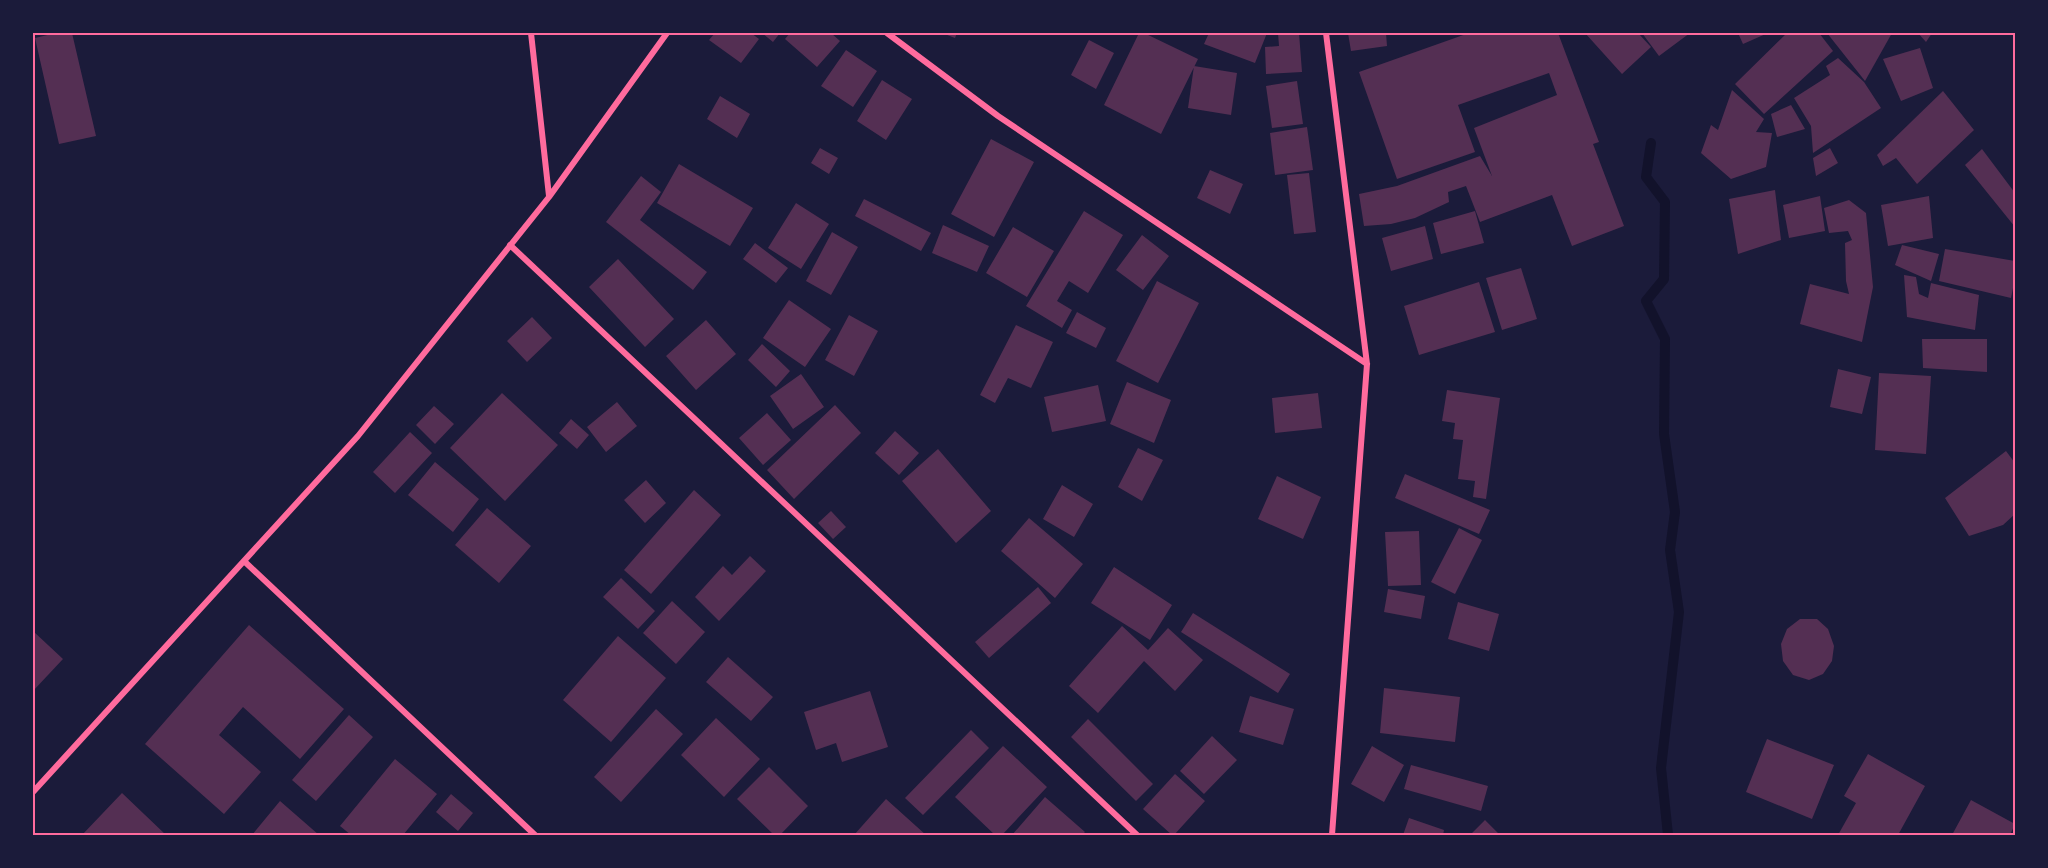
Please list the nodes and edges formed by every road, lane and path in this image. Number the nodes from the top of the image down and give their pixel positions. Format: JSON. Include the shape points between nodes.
{"nodes":[{"id":1,"x":531,"y":33,"type":"edge"},
{"id":2,"x":667,"y":33,"type":"edge"},
{"id":3,"x":887,"y":33,"type":"edge"},
{"id":4,"x":1326,"y":33,"type":"edge"},
{"id":5,"x":549,"y":197,"type":"junction"},
{"id":6,"x":510,"y":245,"type":"junction"},
{"id":7,"x":1367,"y":364,"type":"junction"},
{"id":8,"x":244,"y":561,"type":"junction"},
{"id":9,"x":33,"y":792,"type":"edge"},
{"id":10,"x":535,"y":835,"type":"edge"},
{"id":11,"x":1137,"y":835,"type":"edge"},
{"id":12,"x":1332,"y":835,"type":"edge"}],
"edges":[{"from":1,"to":5,"type":"street"},
{"from":2,"to":5,"type":"street"},
{"from":3,"to":7,"type":"street","via":[[998,116]]},
{"from":4,"to":7,"type":"street"},
{"from":5,"to":6,"type":"street"},
{"from":6,"to":8,"type":"street","via":[[358,436]]},
{"from":6,"to":11,"type":"street"},
{"from":7,"to":12,"type":"street"},
{"from":8,"to":9,"type":"street"},
{"from":8,"to":10,"type":"street"}]}
